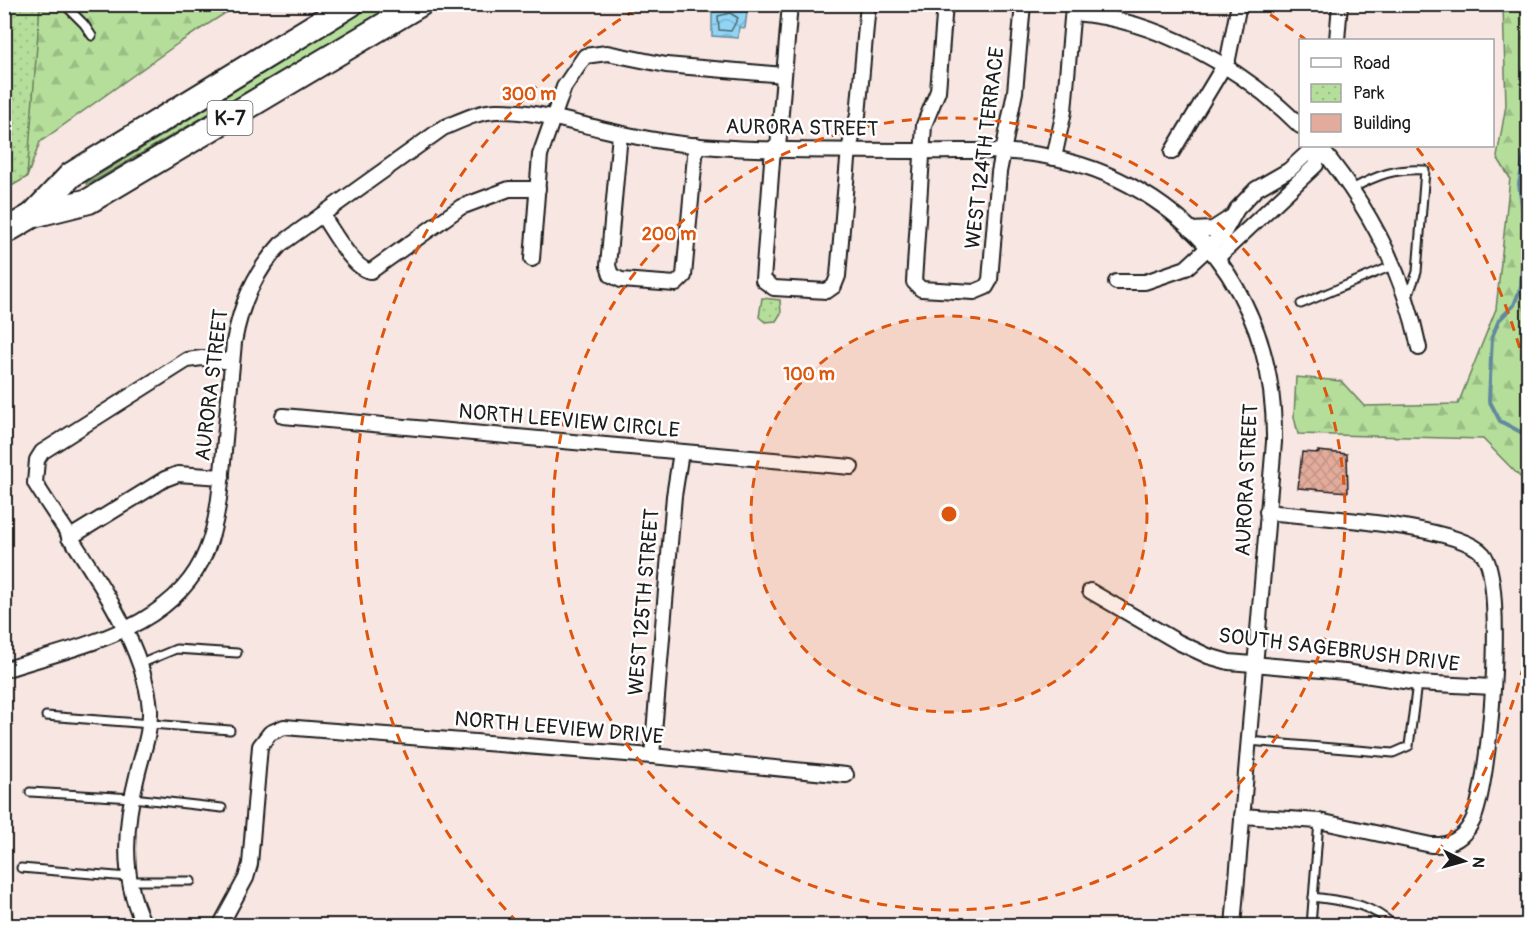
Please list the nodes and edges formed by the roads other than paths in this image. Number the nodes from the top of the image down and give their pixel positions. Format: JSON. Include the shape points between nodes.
{"nodes":[{"id":1,"x":64,"y":4,"type":"edge"},
{"id":2,"x":351,"y":4,"type":"edge"},
{"id":3,"x":420,"y":4,"type":"edge"},
{"id":4,"x":790,"y":4,"type":"edge"},
{"id":5,"x":868,"y":4,"type":"edge"},
{"id":6,"x":945,"y":4,"type":"edge"},
{"id":7,"x":1023,"y":4,"type":"edge"},
{"id":8,"x":1239,"y":4,"type":"edge"},
{"id":9,"x":1340,"y":4,"type":"edge"},
{"id":10,"x":1073,"y":9,"type":"edge"},
{"id":11,"x":92,"y":36,"type":"dead end"},
{"id":12,"x":1337,"y":39,"type":"edge"},
{"id":13,"x":1223,"y":67,"type":"junction"},
{"id":14,"x":784,"y":75,"type":"junction"},
{"id":15,"x":555,"y":118,"type":"junction"},
{"id":16,"x":1299,"y":125,"type":"edge"},
{"id":17,"x":621,"y":134,"type":"junction"},
{"id":18,"x":696,"y":145,"type":"junction"},
{"id":19,"x":1316,"y":147,"type":"edge"},
{"id":20,"x":1317,"y":147,"type":"edge"},
{"id":21,"x":1318,"y":147,"type":"edge"},
{"id":22,"x":775,"y":148,"type":"junction"},
{"id":23,"x":849,"y":149,"type":"junction"},
{"id":24,"x":923,"y":151,"type":"junction"},
{"id":25,"x":1172,"y":152,"type":"dead end"},
{"id":26,"x":1003,"y":153,"type":"junction"},
{"id":27,"x":1054,"y":158,"type":"junction"},
{"id":28,"x":538,"y":189,"type":"junction"},
{"id":29,"x":1352,"y":189,"type":"junction"},
{"id":30,"x":33,"y":215,"type":"junction"},
{"id":31,"x":322,"y":215,"type":"junction"},
{"id":32,"x":1232,"y":216,"type":"junction"},
{"id":33,"x":1191,"y":230,"type":"junction"},
{"id":34,"x":4,"y":232,"type":"edge"},
{"id":35,"x":1213,"y":253,"type":"junction"},
{"id":36,"x":532,"y":260,"type":"dead end"},
{"id":37,"x":1392,"y":266,"type":"junction"},
{"id":38,"x":1116,"y":282,"type":"dead end"},
{"id":39,"x":1407,"y":300,"type":"junction"},
{"id":40,"x":1301,"y":304,"type":"dead end"},
{"id":41,"x":1419,"y":348,"type":"dead end"},
{"id":42,"x":232,"y":362,"type":"junction"},
{"id":43,"x":283,"y":416,"type":"dead end"},
{"id":44,"x":681,"y":452,"type":"junction"},
{"id":45,"x":851,"y":466,"type":"dead end"},
{"id":46,"x":222,"y":477,"type":"junction"},
{"id":47,"x":1267,"y":512,"type":"junction"},
{"id":48,"x":69,"y":538,"type":"junction"},
{"id":49,"x":1090,"y":591,"type":"dead end"},
{"id":50,"x":125,"y":628,"type":"junction"},
{"id":51,"x":237,"y":653,"type":"dead end"},
{"id":52,"x":140,"y":664,"type":"junction"},
{"id":53,"x":1255,"y":664,"type":"junction"},
{"id":54,"x":4,"y":669,"type":"edge"},
{"id":55,"x":1417,"y":683,"type":"junction"},
{"id":56,"x":1492,"y":687,"type":"junction"},
{"id":57,"x":46,"y":716,"type":"dead end"},
{"id":58,"x":149,"y":725,"type":"junction"},
{"id":59,"x":230,"y":730,"type":"dead end"},
{"id":60,"x":1248,"y":741,"type":"junction"},
{"id":61,"x":652,"y":756,"type":"junction"},
{"id":62,"x":846,"y":775,"type":"dead end"},
{"id":63,"x":30,"y":792,"type":"dead end"},
{"id":64,"x":133,"y":798,"type":"junction"},
{"id":65,"x":222,"y":808,"type":"dead end"},
{"id":66,"x":1242,"y":816,"type":"junction"},
{"id":67,"x":1319,"y":821,"type":"junction"},
{"id":68,"x":21,"y":868,"type":"dead end"},
{"id":69,"x":129,"y":879,"type":"junction"},
{"id":70,"x":191,"y":882,"type":"dead end"},
{"id":71,"x":1314,"y":897,"type":"junction"},
{"id":72,"x":137,"y":923,"type":"edge"},
{"id":73,"x":220,"y":926,"type":"edge"},
{"id":74,"x":1233,"y":926,"type":"edge"},
{"id":75,"x":1311,"y":926,"type":"edge"},
{"id":76,"x":1395,"y":926,"type":"edge"}],
"edges":[{"from":1,"to":11,"type":"lane"},
{"from":2,"to":30,"type":"highway","number":"K-7","via":[[71,175]]},
{"from":3,"to":30,"type":"highway","number":"K-7","via":[[89,201]]},
{"from":4,"to":14,"type":"street"},
{"from":5,"to":23,"type":"street","via":[[858,115]]},
{"from":6,"to":24,"type":"street","via":[[938,91],[924,125]]},
{"from":7,"to":26,"type":"street","name":"WEST 124TH TERRACE","via":[[1015,92]]},
{"from":8,"to":13,"type":"street","via":[[1232,46]]},
{"from":9,"to":12,"type":"street"},
{"from":10,"to":13,"type":"street","via":[[1147,29]]},
{"from":10,"to":27,"type":"street","via":[[1064,111]]},
{"from":13,"to":16,"type":"street","via":[[1257,89]]},
{"from":13,"to":25,"type":"street"},
{"from":14,"to":15,"type":"street","via":[[666,65],[595,52],[585,56],[564,87]]},
{"from":14,"to":22,"type":"street"},
{"from":15,"to":17,"type":"street","name":"AURORA STREET"},
{"from":15,"to":28,"type":"street","via":[[540,156]]},
{"from":15,"to":31,"type":"street","name":"AURORA STREET","via":[[495,111],[466,118],[417,144]]},
{"from":17,"to":18,"type":"street","name":"AURORA STREET"},
{"from":17,"to":18,"type":"street","via":[[609,272],[621,279],[676,284],[684,276]]},
{"from":18,"to":22,"type":"street","name":"AURORA STREET"},
{"from":19,"to":32,"type":"street","via":[[1289,170],[1256,189]]},
{"from":20,"to":35,"type":"street","via":[[1316,165]]},
{"from":21,"to":29,"type":"street"},
{"from":22,"to":23,"type":"street","name":"AURORA STREET"},
{"from":22,"to":23,"type":"street","via":[[762,275],[766,284],[774,288],[824,291],[837,282]]},
{"from":23,"to":24,"type":"street","name":"AURORA STREET"},
{"from":24,"to":26,"type":"street","name":"AURORA STREET"},
{"from":24,"to":26,"type":"street","name":"WEST 124TH TERRACE","via":[[914,282],[921,289],[979,291],[990,280]]},
{"from":26,"to":27,"type":"street","name":"AURORA STREET"},
{"from":27,"to":33,"type":"street","name":"AURORA STREET","via":[[1140,190]]},
{"from":28,"to":31,"type":"street","via":[[509,189],[461,207],[372,271],[356,263]]},
{"from":28,"to":36,"type":"street"},
{"from":29,"to":37,"type":"street"},
{"from":29,"to":39,"type":"lane","via":[[1384,172],[1425,171],[1417,272]]},
{"from":30,"to":34,"type":"highway","number":"K-7"},
{"from":31,"to":42,"type":"street","name":"AURORA STREET","via":[[281,244],[265,262],[239,313]]},
{"from":32,"to":33,"type":"street","via":[[1213,229]]},
{"from":32,"to":35,"type":"street"},
{"from":33,"to":35,"type":"street","name":"AURORA STREET"},
{"from":35,"to":38,"type":"street","via":[[1166,276],[1145,282]]},
{"from":35,"to":47,"type":"street","name":"AURORA STREET","via":[[1252,319],[1269,374],[1274,420]]},
{"from":37,"to":39,"type":"street"},
{"from":37,"to":40,"type":"lane"},
{"from":39,"to":41,"type":"street"},
{"from":42,"to":46,"type":"street","name":"AURORA STREET"},
{"from":42,"to":48,"type":"street","via":[[187,360],[42,452],[34,470],[34,483]]},
{"from":43,"to":44,"type":"street","name":"NORTH LEEVIEW CIRCLE"},
{"from":44,"to":45,"type":"street","name":"NORTH LEEVIEW CIRCLE"},
{"from":44,"to":61,"type":"street","name":"WEST 125TH STREET"},
{"from":46,"to":48,"type":"street","via":[[178,474],[165,479]]},
{"from":46,"to":50,"type":"street","name":"AURORA STREET","via":[[218,520],[205,556],[167,605]]},
{"from":47,"to":53,"type":"street","name":"AURORA STREET"},
{"from":47,"to":56,"type":"street","via":[[1369,523],[1472,544],[1489,561],[1493,577]]},
{"from":48,"to":50,"type":"street"},
{"from":49,"to":53,"type":"street","name":"SOUTH SAGEBRUSH DRIVE","via":[[1123,613],[1208,656]]},
{"from":50,"to":52,"type":"street"},
{"from":50,"to":54,"type":"street","name":"AURORA STREET"},
{"from":51,"to":52,"type":"lane","via":[[176,649]]},
{"from":52,"to":58,"type":"street","via":[[147,689]]},
{"from":53,"to":55,"type":"street","name":"SOUTH SAGEBRUSH DRIVE"},
{"from":53,"to":60,"type":"street","name":"AURORA STREET"},
{"from":55,"to":56,"type":"street","name":"SOUTH SAGEBRUSH DRIVE"},
{"from":55,"to":60,"type":"lane","via":[[1412,736],[1409,746],[1402,751]]},
{"from":56,"to":67,"type":"street","via":[[1488,750],[1476,812],[1457,840],[1431,845]]},
{"from":57,"to":58,"type":"lane"},
{"from":58,"to":59,"type":"lane"},
{"from":58,"to":64,"type":"street"},
{"from":60,"to":66,"type":"street","name":"AURORA STREET"},
{"from":61,"to":62,"type":"street","name":"NORTH LEEVIEW DRIVE"},
{"from":61,"to":73,"type":"street","name":"NORTH LEEVIEW DRIVE","via":[[284,727],[270,734],[260,746],[250,864]]},
{"from":63,"to":64,"type":"lane"},
{"from":64,"to":65,"type":"lane"},
{"from":64,"to":69,"type":"street"},
{"from":66,"to":67,"type":"street"},
{"from":66,"to":74,"type":"street","name":"AURORA STREET"},
{"from":67,"to":71,"type":"lane"},
{"from":68,"to":69,"type":"lane"},
{"from":69,"to":70,"type":"lane"},
{"from":69,"to":72,"type":"street"},
{"from":71,"to":75,"type":"lane"},
{"from":71,"to":76,"type":"lane","via":[[1364,904]]}]}
